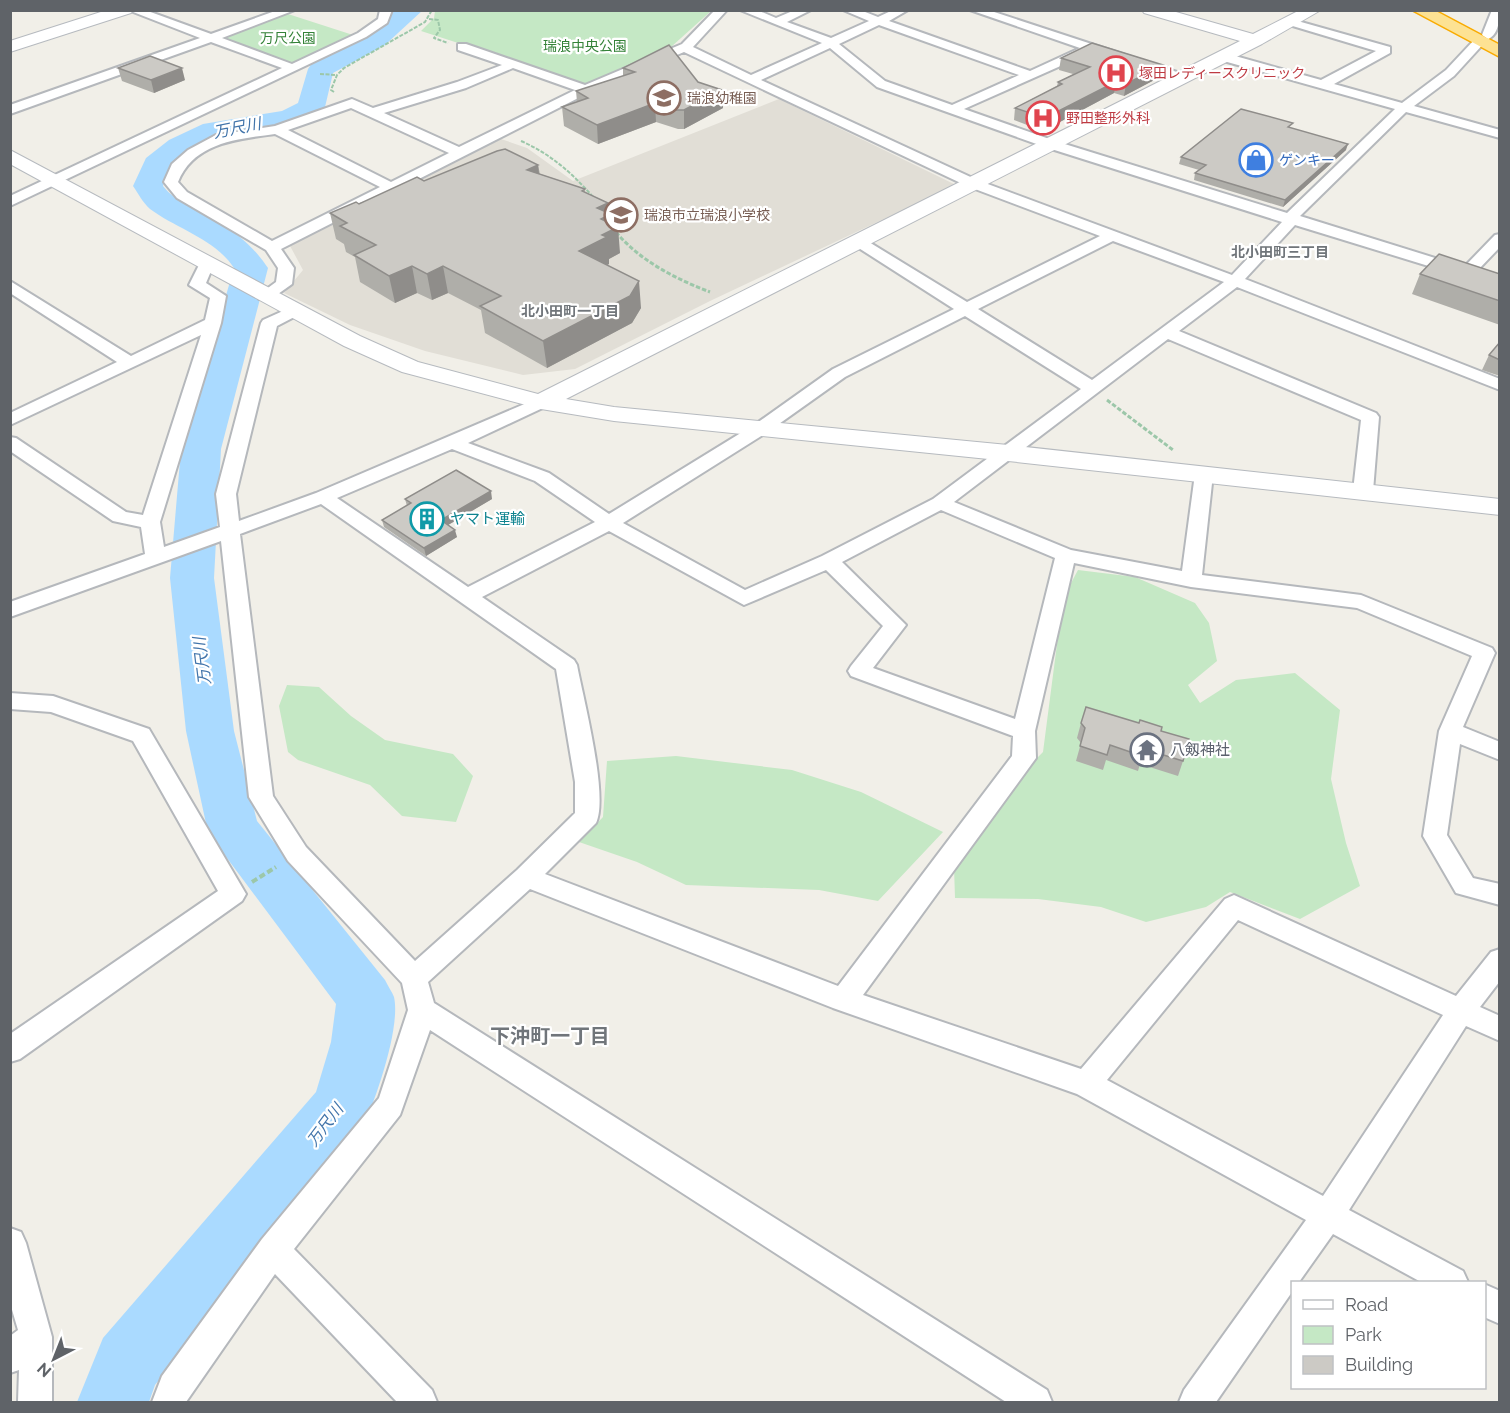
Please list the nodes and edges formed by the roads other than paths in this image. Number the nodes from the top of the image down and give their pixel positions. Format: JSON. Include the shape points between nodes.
{"nodes":[{"id":1,"x":125,"y":10,"type":"edge"},
{"id":2,"x":133,"y":10,"type":"edge"},
{"id":3,"x":290,"y":10,"type":"edge"},
{"id":4,"x":386,"y":10,"type":"edge"},
{"id":5,"x":722,"y":10,"type":"edge"},
{"id":6,"x":745,"y":10,"type":"edge"},
{"id":7,"x":806,"y":10,"type":"edge"},
{"id":8,"x":848,"y":10,"type":"edge"},
{"id":9,"x":903,"y":10,"type":"edge"},
{"id":10,"x":975,"y":10,"type":"edge"},
{"id":11,"x":1313,"y":10,"type":"edge"},
{"id":12,"x":1420,"y":10,"type":"edge"},
{"id":13,"x":1440,"y":10,"type":"edge"},
{"id":14,"x":1157,"y":11,"type":"edge"},
{"id":15,"x":1498,"y":15,"type":"edge"},
{"id":16,"x":878,"y":21,"type":"junction"},
{"id":17,"x":776,"y":22,"type":"junction"},
{"id":18,"x":1290,"y":22,"type":"junction"},
{"id":19,"x":211,"y":39,"type":"junction"},
{"id":20,"x":1489,"y":39,"type":"edge"},
{"id":21,"x":1256,"y":40,"type":"junction"},
{"id":22,"x":830,"y":42,"type":"junction"},
{"id":23,"x":10,"y":47,"type":"edge"},
{"id":24,"x":462,"y":47,"type":"road end"},
{"id":25,"x":686,"y":47,"type":"junction"},
{"id":26,"x":1091,"y":48,"type":"junction"},
{"id":27,"x":1500,"y":52,"type":"edge"},
{"id":28,"x":1224,"y":57,"type":"junction"},
{"id":29,"x":513,"y":64,"type":"junction"},
{"id":30,"x":292,"y":68,"type":"junction"},
{"id":31,"x":1030,"y":75,"type":"junction"},
{"id":32,"x":1182,"y":78,"type":"junction"},
{"id":33,"x":753,"y":79,"type":"junction"},
{"id":34,"x":1322,"y":85,"type":"junction"},
{"id":35,"x":586,"y":88,"type":"junction"},
{"id":36,"x":1404,"y":107,"type":"junction"},
{"id":37,"x":10,"y":110,"type":"edge"},
{"id":38,"x":953,"y":110,"type":"junction"},
{"id":39,"x":372,"y":112,"type":"junction"},
{"id":40,"x":277,"y":130,"type":"junction"},
{"id":41,"x":1500,"y":134,"type":"edge"},
{"id":42,"x":1050,"y":144,"type":"junction"},
{"id":43,"x":458,"y":152,"type":"junction"},
{"id":44,"x":10,"y":156,"type":"edge"},
{"id":45,"x":55,"y":181,"type":"junction"},
{"id":46,"x":972,"y":183,"type":"junction"},
{"id":47,"x":391,"y":187,"type":"junction"},
{"id":48,"x":10,"y":202,"type":"edge"},
{"id":49,"x":1291,"y":217,"type":"junction"},
{"id":50,"x":1111,"y":236,"type":"junction"},
{"id":51,"x":1500,"y":238,"type":"edge"},
{"id":52,"x":859,"y":242,"type":"junction"},
{"id":53,"x":272,"y":247,"type":"junction"},
{"id":54,"x":206,"y":264,"type":"junction"},
{"id":55,"x":1467,"y":273,"type":"junction"},
{"id":56,"x":1235,"y":281,"type":"junction"},
{"id":57,"x":1500,"y":283,"type":"edge"},
{"id":58,"x":10,"y":286,"type":"edge"},
{"id":59,"x":265,"y":296,"type":"junction"},
{"id":60,"x":968,"y":309,"type":"junction"},
{"id":61,"x":294,"y":311,"type":"junction"},
{"id":62,"x":213,"y":323,"type":"junction"},
{"id":63,"x":1166,"y":332,"type":"junction"},
{"id":64,"x":130,"y":363,"type":"junction"},
{"id":65,"x":1500,"y":385,"type":"edge"},
{"id":66,"x":1092,"y":388,"type":"junction"},
{"id":67,"x":541,"y":402,"type":"junction"},
{"id":68,"x":10,"y":420,"type":"edge"},
{"id":69,"x":763,"y":428,"type":"junction"},
{"id":70,"x":10,"y":442,"type":"edge"},
{"id":71,"x":452,"y":444,"type":"junction"},
{"id":72,"x":1008,"y":453,"type":"junction"},
{"id":73,"x":1204,"y":474,"type":"junction"},
{"id":74,"x":1363,"y":491,"type":"junction"},
{"id":75,"x":323,"y":497,"type":"junction"},
{"id":76,"x":940,"y":503,"type":"junction"},
{"id":77,"x":1500,"y":507,"type":"edge"},
{"id":78,"x":150,"y":522,"type":"junction"},
{"id":79,"x":609,"y":523,"type":"junction"},
{"id":80,"x":229,"y":531,"type":"junction"},
{"id":81,"x":1066,"y":555,"type":"junction"},
{"id":82,"x":156,"y":557,"type":"junction"},
{"id":83,"x":829,"y":561,"type":"junction"},
{"id":84,"x":1191,"y":580,"type":"junction"},
{"id":85,"x":467,"y":596,"type":"junction"},
{"id":86,"x":10,"y":610,"type":"edge"},
{"id":87,"x":10,"y":701,"type":"edge"},
{"id":88,"x":1024,"y":731,"type":"junction"},
{"id":89,"x":1450,"y":731,"type":"junction"},
{"id":90,"x":1500,"y":752,"type":"edge"},
{"id":91,"x":526,"y":877,"type":"junction"},
{"id":92,"x":1500,"y":895,"type":"edge"},
{"id":93,"x":1500,"y":960,"type":"edge"},
{"id":94,"x":414,"y":978,"type":"junction"},
{"id":95,"x":843,"y":1000,"type":"junction"},
{"id":96,"x":422,"y":1010,"type":"junction"},
{"id":97,"x":1461,"y":1011,"type":"junction"},
{"id":98,"x":1500,"y":1029,"type":"edge"},
{"id":99,"x":10,"y":1050,"type":"edge"},
{"id":100,"x":1086,"y":1084,"type":"junction"},
{"id":101,"x":1328,"y":1215,"type":"junction"},
{"id":102,"x":10,"y":1243,"type":"edge"},
{"id":103,"x":273,"y":1250,"type":"junction"},
{"id":104,"x":1450,"y":1281,"type":"edge"},
{"id":105,"x":1486,"y":1301,"type":"edge"},
{"id":106,"x":1500,"y":1308,"type":"edge"},
{"id":107,"x":36,"y":1337,"type":"junction"},
{"id":108,"x":10,"y":1357,"type":"edge"},
{"id":109,"x":35,"y":1402,"type":"edge"},
{"id":110,"x":169,"y":1402,"type":"edge"},
{"id":111,"x":420,"y":1402,"type":"edge"},
{"id":112,"x":1035,"y":1402,"type":"edge"},
{"id":113,"x":1197,"y":1402,"type":"edge"}],
"edges":[{"from":1,"to":23,"type":"street"},
{"from":2,"to":19,"type":"street"},
{"from":3,"to":19,"type":"street"},
{"from":4,"to":30,"type":"street","via":[[383,21],[362,35]]},
{"from":5,"to":25,"type":"street"},
{"from":6,"to":17,"type":"street"},
{"from":7,"to":17,"type":"street"},
{"from":8,"to":16,"type":"street"},
{"from":9,"to":16,"type":"street"},
{"from":10,"to":26,"type":"street"},
{"from":11,"to":18,"type":"street"},
{"from":12,"to":20,"type":"highway"},
{"from":13,"to":20,"type":"highway"},
{"from":14,"to":21,"type":"street"},
{"from":15,"to":20,"type":"street"},
{"from":16,"to":22,"type":"street"},
{"from":16,"to":31,"type":"street"},
{"from":17,"to":22,"type":"street"},
{"from":18,"to":21,"type":"street"},
{"from":18,"to":34,"type":"street","via":[[1386,50]]},
{"from":19,"to":30,"type":"street"},
{"from":19,"to":37,"type":"street"},
{"from":20,"to":27,"type":"highway"},
{"from":20,"to":36,"type":"street","via":[[1470,50],[1450,73]]},
{"from":21,"to":28,"type":"street"},
{"from":22,"to":33,"type":"street"},
{"from":22,"to":38,"type":"street","via":[[881,84]]},
{"from":24,"to":29,"type":"street"},
{"from":25,"to":33,"type":"street"},
{"from":25,"to":35,"type":"street"},
{"from":26,"to":31,"type":"street"},
{"from":26,"to":32,"type":"street"},
{"from":28,"to":32,"type":"street"},
{"from":28,"to":34,"type":"street"},
{"from":29,"to":35,"type":"street"},
{"from":29,"to":39,"type":"street","via":[[475,81]]},
{"from":30,"to":45,"type":"street"},
{"from":31,"to":38,"type":"street"},
{"from":32,"to":42,"type":"street"},
{"from":33,"to":46,"type":"street"},
{"from":34,"to":36,"type":"street"},
{"from":35,"to":43,"type":"street"},
{"from":36,"to":41,"type":"street"},
{"from":36,"to":49,"type":"street"},
{"from":38,"to":42,"type":"street"},
{"from":39,"to":40,"type":"street","via":[[352,103]]},
{"from":39,"to":43,"type":"street"},
{"from":40,"to":47,"type":"street"},
{"from":40,"to":53,"type":"street","via":[[221,138],[177,166],[171,182],[182,195]]},
{"from":42,"to":46,"type":"street"},
{"from":42,"to":49,"type":"street"},
{"from":43,"to":47,"type":"street"},
{"from":44,"to":45,"type":"street"},
{"from":45,"to":48,"type":"street"},
{"from":45,"to":54,"type":"street"},
{"from":46,"to":50,"type":"street"},
{"from":46,"to":52,"type":"street"},
{"from":47,"to":53,"type":"street"},
{"from":49,"to":55,"type":"street"},
{"from":49,"to":56,"type":"street"},
{"from":50,"to":56,"type":"street"},
{"from":50,"to":60,"type":"street"},
{"from":51,"to":55,"type":"street"},
{"from":52,"to":60,"type":"street"},
{"from":52,"to":67,"type":"street"},
{"from":53,"to":59,"type":"street","via":[[286,268],[284,284]]},
{"from":54,"to":59,"type":"street"},
{"from":54,"to":62,"type":"street","via":[[197,285],[218,296]]},
{"from":55,"to":57,"type":"street"},
{"from":56,"to":63,"type":"street"},
{"from":56,"to":65,"type":"street"},
{"from":58,"to":64,"type":"street"},
{"from":59,"to":61,"type":"street"},
{"from":60,"to":66,"type":"street"},
{"from":60,"to":69,"type":"street","via":[[839,373]]},
{"from":61,"to":67,"type":"street","via":[[410,367]]},
{"from":61,"to":80,"type":"street","via":[[269,323],[226,494]]},
{"from":62,"to":64,"type":"street"},
{"from":62,"to":78,"type":"street"},
{"from":63,"to":66,"type":"street"},
{"from":63,"to":74,"type":"street","via":[[1370,417]]},
{"from":64,"to":68,"type":"street"},
{"from":66,"to":72,"type":"street"},
{"from":67,"to":69,"type":"street","via":[[614,414]]},
{"from":67,"to":71,"type":"street"},
{"from":69,"to":72,"type":"street"},
{"from":69,"to":79,"type":"street"},
{"from":70,"to":78,"type":"street","via":[[120,516]]},
{"from":71,"to":75,"type":"street"},
{"from":71,"to":79,"type":"street","via":[[542,477]]},
{"from":72,"to":73,"type":"street"},
{"from":72,"to":76,"type":"street"},
{"from":73,"to":74,"type":"street"},
{"from":73,"to":84,"type":"street"},
{"from":74,"to":77,"type":"street"},
{"from":75,"to":80,"type":"street"},
{"from":75,"to":85,"type":"street"},
{"from":76,"to":81,"type":"street"},
{"from":76,"to":83,"type":"street"},
{"from":78,"to":82,"type":"street"},
{"from":79,"to":83,"type":"street","via":[[744,597]]},
{"from":79,"to":85,"type":"street"},
{"from":80,"to":82,"type":"street"},
{"from":80,"to":94,"type":"street","via":[[261,797],[297,854]]},
{"from":81,"to":84,"type":"street"},
{"from":81,"to":88,"type":"street"},
{"from":82,"to":86,"type":"street"},
{"from":83,"to":88,"type":"street","via":[[895,625],[860,671]]},
{"from":84,"to":89,"type":"street","via":[[1360,602],[1484,652]]},
{"from":85,"to":91,"type":"street","via":[[566,665],[587,783],[587,816]]},
{"from":87,"to":99,"type":"street","via":[[53,705],[141,735],[233,894]]},
{"from":88,"to":95,"type":"street","via":[[1024,758]]},
{"from":89,"to":90,"type":"street"},
{"from":89,"to":92,"type":"street","via":[[1435,836],[1465,886]]},
{"from":91,"to":94,"type":"street"},
{"from":91,"to":95,"type":"street"},
{"from":93,"to":97,"type":"street"},
{"from":94,"to":96,"type":"street"},
{"from":95,"to":100,"type":"street"},
{"from":96,"to":103,"type":"street","via":[[390,1106]]},
{"from":96,"to":112,"type":"street"},
{"from":97,"to":98,"type":"street"},
{"from":97,"to":100,"type":"street","via":[[1234,906]]},
{"from":97,"to":101,"type":"street"},
{"from":100,"to":101,"type":"street"},
{"from":101,"to":104,"type":"street"},
{"from":101,"to":113,"type":"street"},
{"from":102,"to":107,"type":"street"},
{"from":103,"to":110,"type":"street","via":[[174,1388]]},
{"from":103,"to":111,"type":"street"},
{"from":105,"to":106,"type":"street"},
{"from":107,"to":108,"type":"street"},
{"from":107,"to":109,"type":"street"}]}
